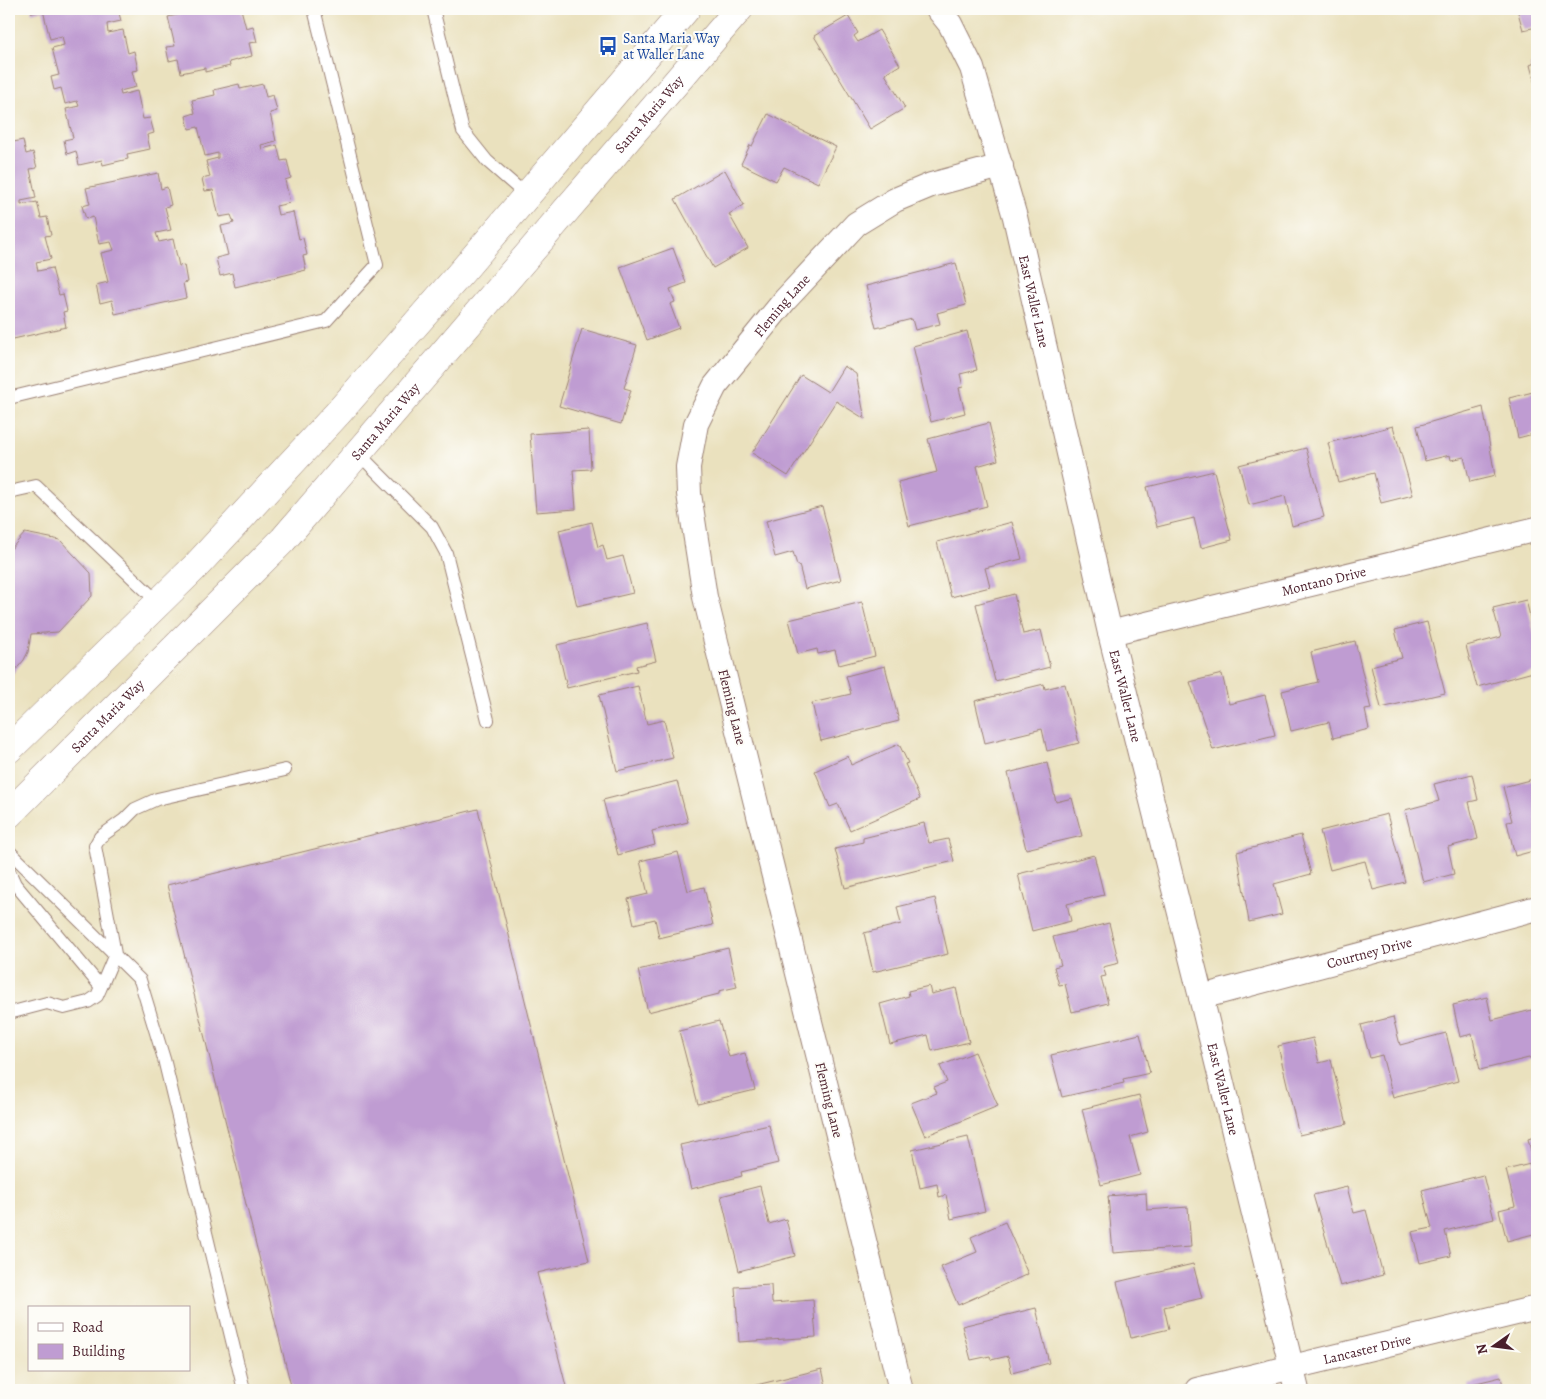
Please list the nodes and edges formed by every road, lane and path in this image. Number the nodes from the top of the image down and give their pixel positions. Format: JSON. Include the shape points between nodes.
{"nodes":[{"id":1,"x":314,"y":9,"type":"edge"},
{"id":2,"x":433,"y":9,"type":"edge"},
{"id":3,"x":686,"y":9,"type":"edge"},
{"id":4,"x":739,"y":9,"type":"edge"},
{"id":5,"x":938,"y":9,"type":"edge"},
{"id":6,"x":1001,"y":166,"type":"junction"},
{"id":7,"x":527,"y":196,"type":"junction"},
{"id":8,"x":9,"y":398,"type":"edge"},
{"id":9,"x":358,"y":453,"type":"junction"},
{"id":10,"x":9,"y":492,"type":"edge"},
{"id":11,"x":1537,"y":529,"type":"edge"},
{"id":12,"x":159,"y":603,"type":"junction"},
{"id":13,"x":1110,"y":633,"type":"junction"},
{"id":14,"x":488,"y":720,"type":"dead end"},
{"id":15,"x":9,"y":749,"type":"edge"},
{"id":16,"x":285,"y":770,"type":"dead end"},
{"id":17,"x":9,"y":814,"type":"edge"},
{"id":18,"x":9,"y":851,"type":"edge"},
{"id":19,"x":9,"y":871,"type":"edge"},
{"id":20,"x":1537,"y":908,"type":"edge"},
{"id":21,"x":115,"y":954,"type":"junction"},
{"id":22,"x":101,"y":987,"type":"junction"},
{"id":23,"x":1201,"y":997,"type":"junction"},
{"id":24,"x":9,"y":1014,"type":"edge"},
{"id":25,"x":1537,"y":1308,"type":"edge"},
{"id":26,"x":1294,"y":1379,"type":"edge"},
{"id":27,"x":244,"y":1390,"type":"edge"},
{"id":28,"x":901,"y":1390,"type":"edge"},
{"id":29,"x":1197,"y":1390,"type":"edge"}],
"edges":[{"from":1,"to":8,"type":"lane","via":[[377,265],[326,321]]},
{"from":2,"to":7,"type":"lane","via":[[463,131],[487,161]]},
{"from":3,"to":7,"type":"main road"},
{"from":4,"to":9,"type":"main road","name":"Santa Maria Way"},
{"from":5,"to":6,"type":"street","name":"East Waller Lane","via":[[950,24],[972,68]]},
{"from":6,"to":13,"type":"street","name":"East Waller Lane"},
{"from":6,"to":28,"type":"street","name":"Fleming Lane","via":[[931,185],[894,200],[856,224],[785,300],[715,386],[696,424],[688,467],[689,494],[705,597]]},
{"from":7,"to":12,"type":"main road","via":[[338,414]]},
{"from":9,"to":14,"type":"lane","via":[[432,527],[446,553]]},
{"from":9,"to":17,"type":"main road","name":"Santa Maria Way","via":[[283,540]]},
{"from":10,"to":12,"type":"lane","via":[[36,486]]},
{"from":11,"to":13,"type":"street","name":"Montano Drive"},
{"from":12,"to":15,"type":"main road"},
{"from":13,"to":23,"type":"street","name":"East Waller Lane"},
{"from":16,"to":21,"type":"lane","via":[[157,800],[135,809],[100,837],[95,846]]},
{"from":18,"to":21,"type":"lane"},
{"from":19,"to":22,"type":"lane","via":[[15,884]]},
{"from":20,"to":23,"type":"street","name":"Courtney Drive"},
{"from":21,"to":22,"type":"lane"},
{"from":21,"to":27,"type":"lane","via":[[140,980],[164,1059]]},
{"from":22,"to":24,"type":"lane","via":[[97,996],[88,1002],[64,1008],[47,1003]]},
{"from":23,"to":26,"type":"street","name":"East Waller Lane"},
{"from":25,"to":26,"type":"street","name":"Lancaster Drive"},
{"from":26,"to":29,"type":"street","name":"Lancaster Drive"}]}
